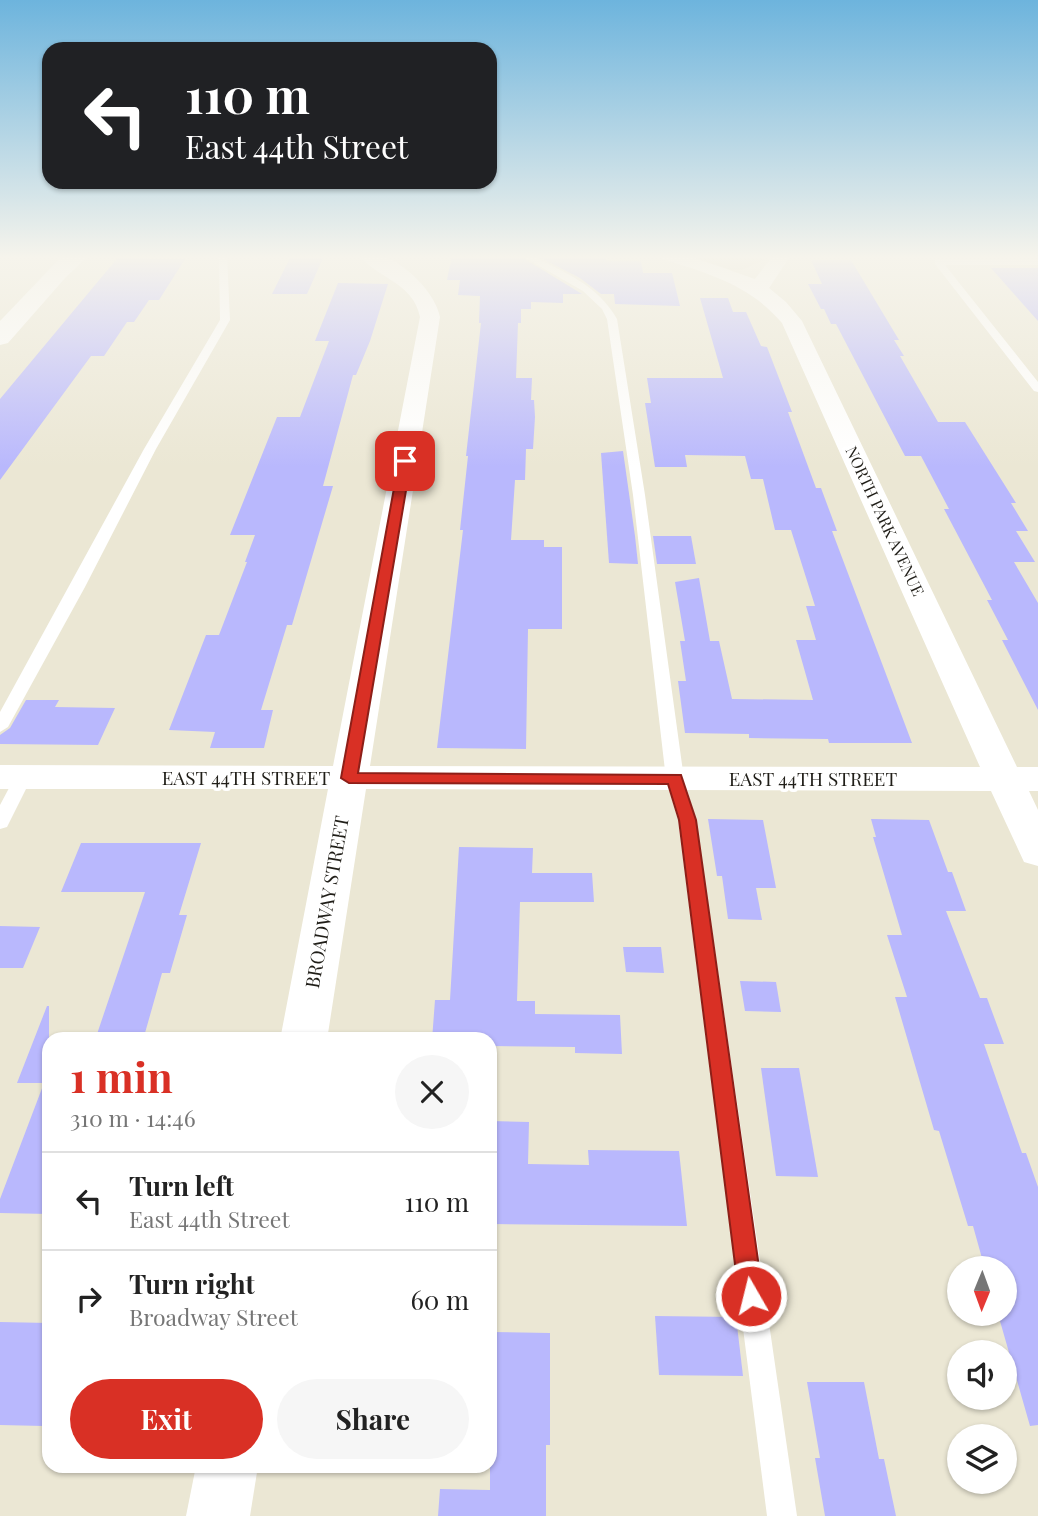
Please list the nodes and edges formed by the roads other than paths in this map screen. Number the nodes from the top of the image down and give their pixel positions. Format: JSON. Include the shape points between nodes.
{"nodes":[{"id":1,"x":222,"y":326,"type":"edge"},
{"id":2,"x":428,"y":326,"type":"edge"},
{"id":3,"x":613,"y":326,"type":"edge"},
{"id":4,"x":794,"y":326,"type":"edge"},
{"id":5,"x":988,"y":326,"type":"edge"},
{"id":6,"x":1038,"y":389,"type":"edge"},
{"id":7,"x":0,"y":727,"type":"edge"},
{"id":8,"x":12,"y":777,"type":"edge"},
{"id":9,"x":349,"y":778,"type":"junction"},
{"id":10,"x":675,"y":779,"type":"junction"},
{"id":11,"x":1021,"y":779,"type":"edge"},
{"id":12,"x":0,"y":823,"type":"edge"},
{"id":13,"x":1038,"y":852,"type":"edge"},
{"id":14,"x":304,"y":1032,"type":"edge"},
{"id":15,"x":226,"y":1473,"type":"edge"},
{"id":16,"x":218,"y":1516,"type":"edge"},
{"id":17,"x":782,"y":1516,"type":"edge"}],
"edges":[{"from":1,"to":7,"type":"lane"},
{"from":2,"to":9,"type":"street","name":"BROADWAY STREET"},
{"from":3,"to":10,"type":"lane"},
{"from":4,"to":11,"type":"street","name":"NORTH PARK AVENUE"},
{"from":5,"to":6,"type":"lane"},
{"from":8,"to":9,"type":"street","name":"EAST 44TH STREET"},
{"from":8,"to":12,"type":"lane"},
{"from":9,"to":10,"type":"street","name":"EAST 44TH STREET"},
{"from":9,"to":14,"type":"street","name":"BROADWAY STREET"},
{"from":10,"to":11,"type":"street","name":"EAST 44TH STREET"},
{"from":10,"to":17,"type":"lane","via":[[688,820]]},
{"from":11,"to":13,"type":"street","name":"NORTH PARK AVENUE"},
{"from":15,"to":16,"type":"street"}]}
